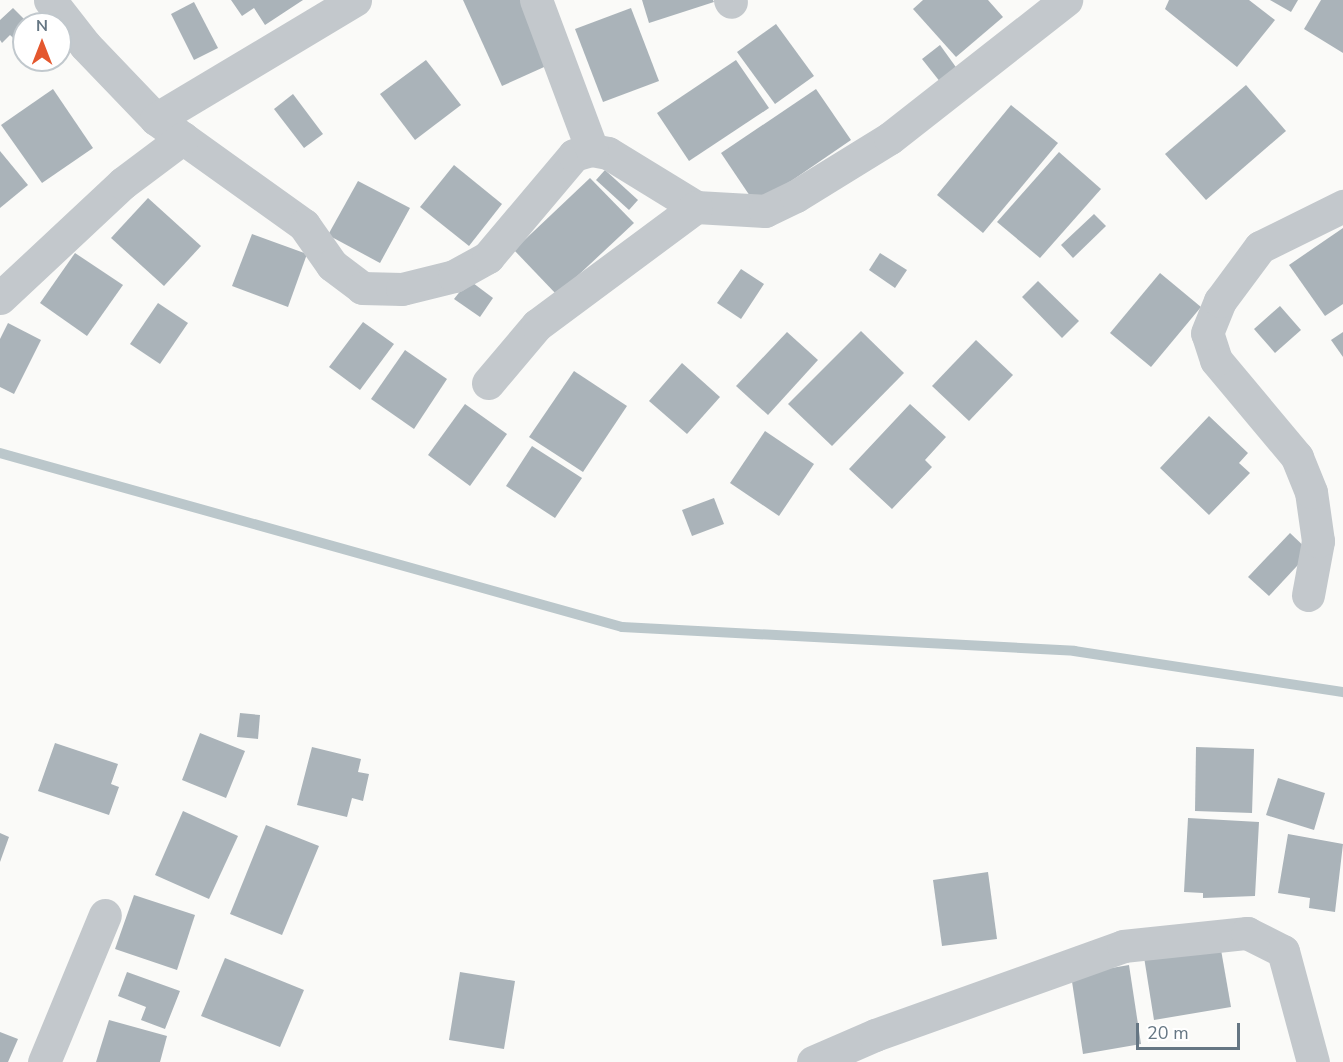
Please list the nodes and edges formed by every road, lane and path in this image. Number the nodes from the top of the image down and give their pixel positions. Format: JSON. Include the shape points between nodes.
{"nodes":[{"id":1,"x":50,"y":0,"type":"edge"},
{"id":2,"x":355,"y":0,"type":"edge"},
{"id":3,"x":536,"y":0,"type":"edge"},
{"id":4,"x":1066,"y":0,"type":"edge"},
{"id":5,"x":156,"y":119,"type":"junction"},
{"id":6,"x":183,"y":138,"type":"junction"},
{"id":7,"x":592,"y":150,"type":"junction"},
{"id":8,"x":1343,"y":206,"type":"edge"},
{"id":9,"x":696,"y":207,"type":"junction"},
{"id":10,"x":0,"y":298,"type":"edge"},
{"id":11,"x":488,"y":383,"type":"dead end"},
{"id":12,"x":1308,"y":595,"type":"dead end"},
{"id":13,"x":105,"y":915,"type":"dead end"},
{"id":14,"x":44,"y":1062,"type":"edge"},
{"id":15,"x":813,"y":1062,"type":"edge"},
{"id":16,"x":1313,"y":1062,"type":"edge"}],
"edges":[{"from":1,"to":5,"type":"street","via":[[85,45]]},
{"from":2,"to":5,"type":"street"},
{"from":3,"to":7,"type":"street"},
{"from":4,"to":9,"type":"street","via":[[890,138],[796,196],[765,211]]},
{"from":5,"to":6,"type":"street"},
{"from":6,"to":7,"type":"street","via":[[304,225],[332,265],[362,288],[402,289],[454,276],[488,257],[573,155]]},
{"from":6,"to":10,"type":"street","via":[[123,183]]},
{"from":7,"to":9,"type":"street","via":[[608,153]]},
{"from":8,"to":12,"type":"street","via":[[1260,248],[1220,301],[1207,333],[1216,360],[1297,458],[1311,492],[1318,541]]},
{"from":9,"to":11,"type":"street","via":[[537,326]]},
{"from":13,"to":14,"type":"street"},
{"from":15,"to":16,"type":"street","via":[[875,1035],[1124,946],[1247,933],[1283,951]]}]}
